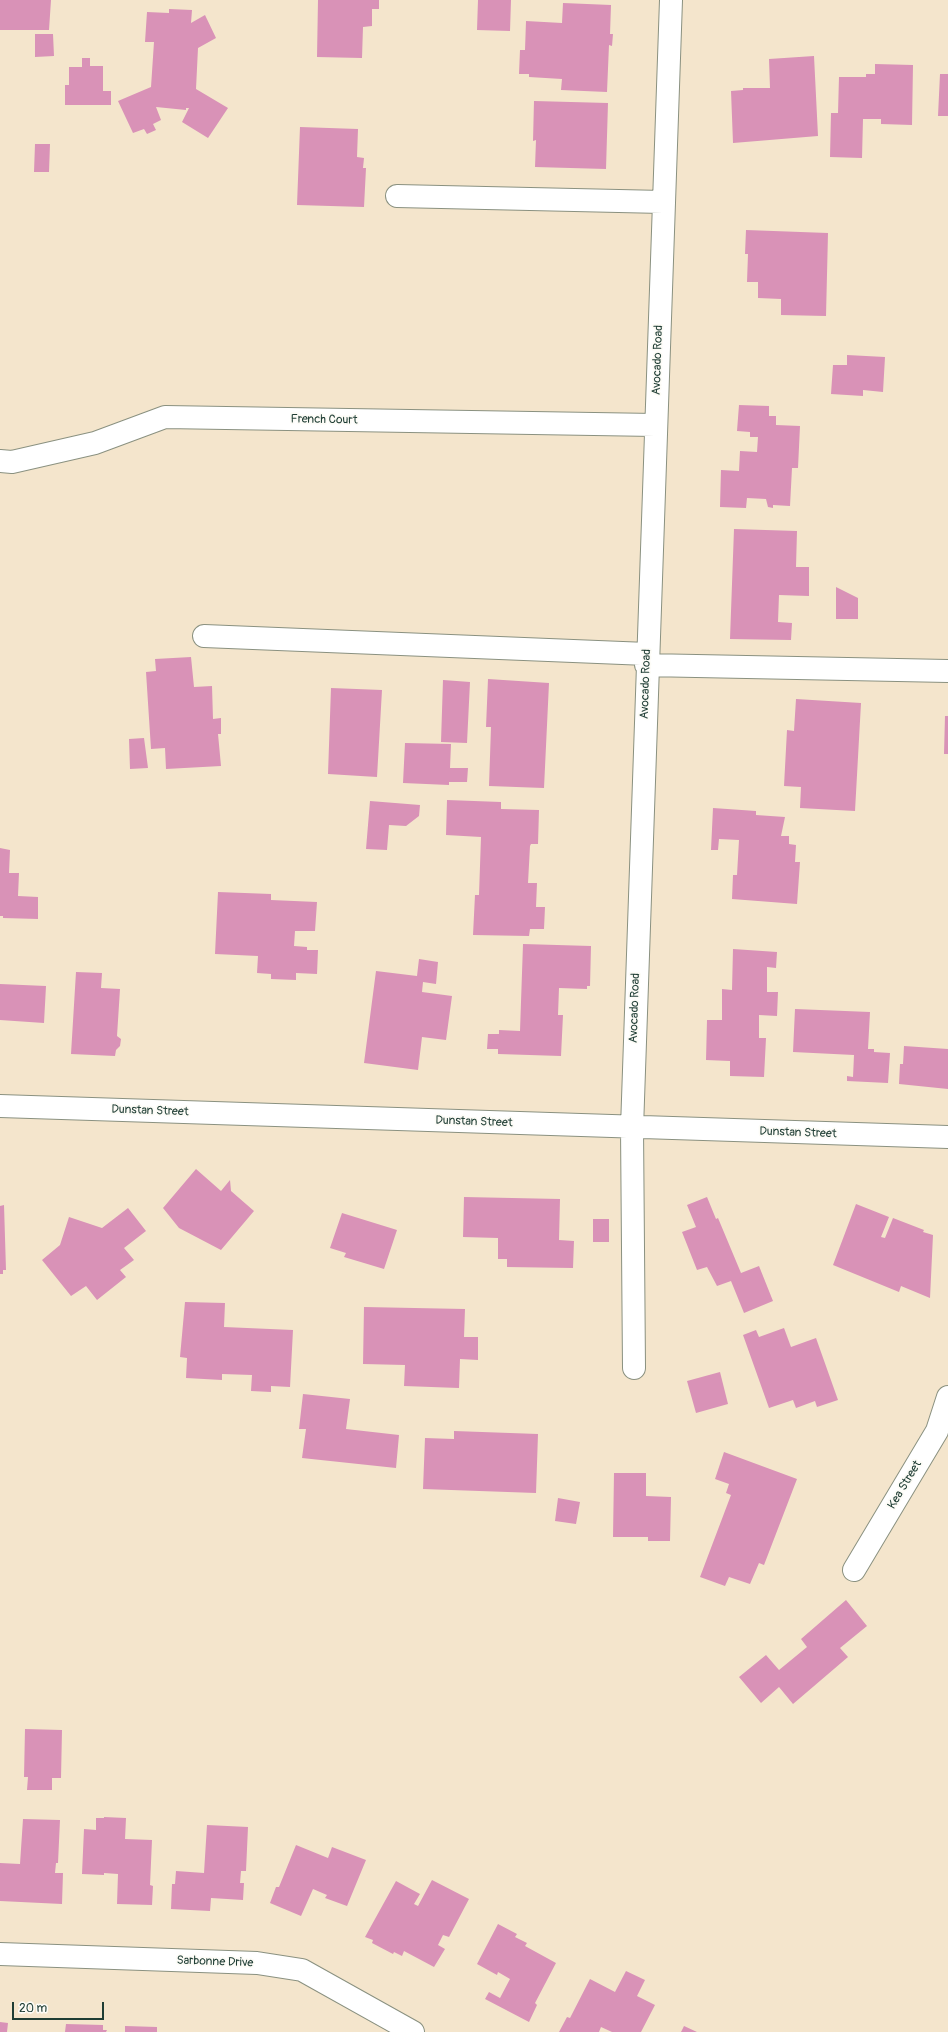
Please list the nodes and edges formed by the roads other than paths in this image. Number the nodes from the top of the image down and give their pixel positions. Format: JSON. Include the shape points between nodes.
{"nodes":[{"id":1,"x":671,"y":0,"type":"edge"},
{"id":2,"x":397,"y":196,"type":"dead end"},
{"id":3,"x":664,"y":202,"type":"junction"},
{"id":4,"x":655,"y":425,"type":"junction"},
{"id":5,"x":0,"y":461,"type":"edge"},
{"id":6,"x":204,"y":636,"type":"dead end"},
{"id":7,"x":647,"y":659,"type":"junction"},
{"id":8,"x":948,"y":671,"type":"edge"},
{"id":9,"x":0,"y":1106,"type":"edge"},
{"id":10,"x":632,"y":1128,"type":"junction"},
{"id":11,"x":948,"y":1137,"type":"edge"},
{"id":12,"x":634,"y":1368,"type":"dead end"},
{"id":13,"x":948,"y":1397,"type":"edge"},
{"id":14,"x":854,"y":1570,"type":"dead end"},
{"id":15,"x":0,"y":1954,"type":"edge"},
{"id":16,"x":413,"y":2032,"type":"edge"}],
"edges":[{"from":1,"to":3,"type":"street","name":"Avocado Road"},
{"from":2,"to":3,"type":"street"},
{"from":3,"to":4,"type":"street","name":"Avocado Road"},
{"from":4,"to":5,"type":"street","name":"French Court","via":[[165,417],[95,443],[12,462]]},
{"from":4,"to":7,"type":"street","name":"Avocado Road"},
{"from":6,"to":7,"type":"street"},
{"from":7,"to":8,"type":"street"},
{"from":7,"to":10,"type":"street","name":"Avocado Road"},
{"from":9,"to":10,"type":"street","name":"Dunstan Street"},
{"from":10,"to":11,"type":"street","name":"Dunstan Street"},
{"from":10,"to":12,"type":"street","name":"Avocado Road"},
{"from":13,"to":14,"type":"street","name":"Kea Street","via":[[937,1431]]},
{"from":15,"to":16,"type":"street","name":"Sarbonne Drive","via":[[257,1963],[302,1970]]}]}
